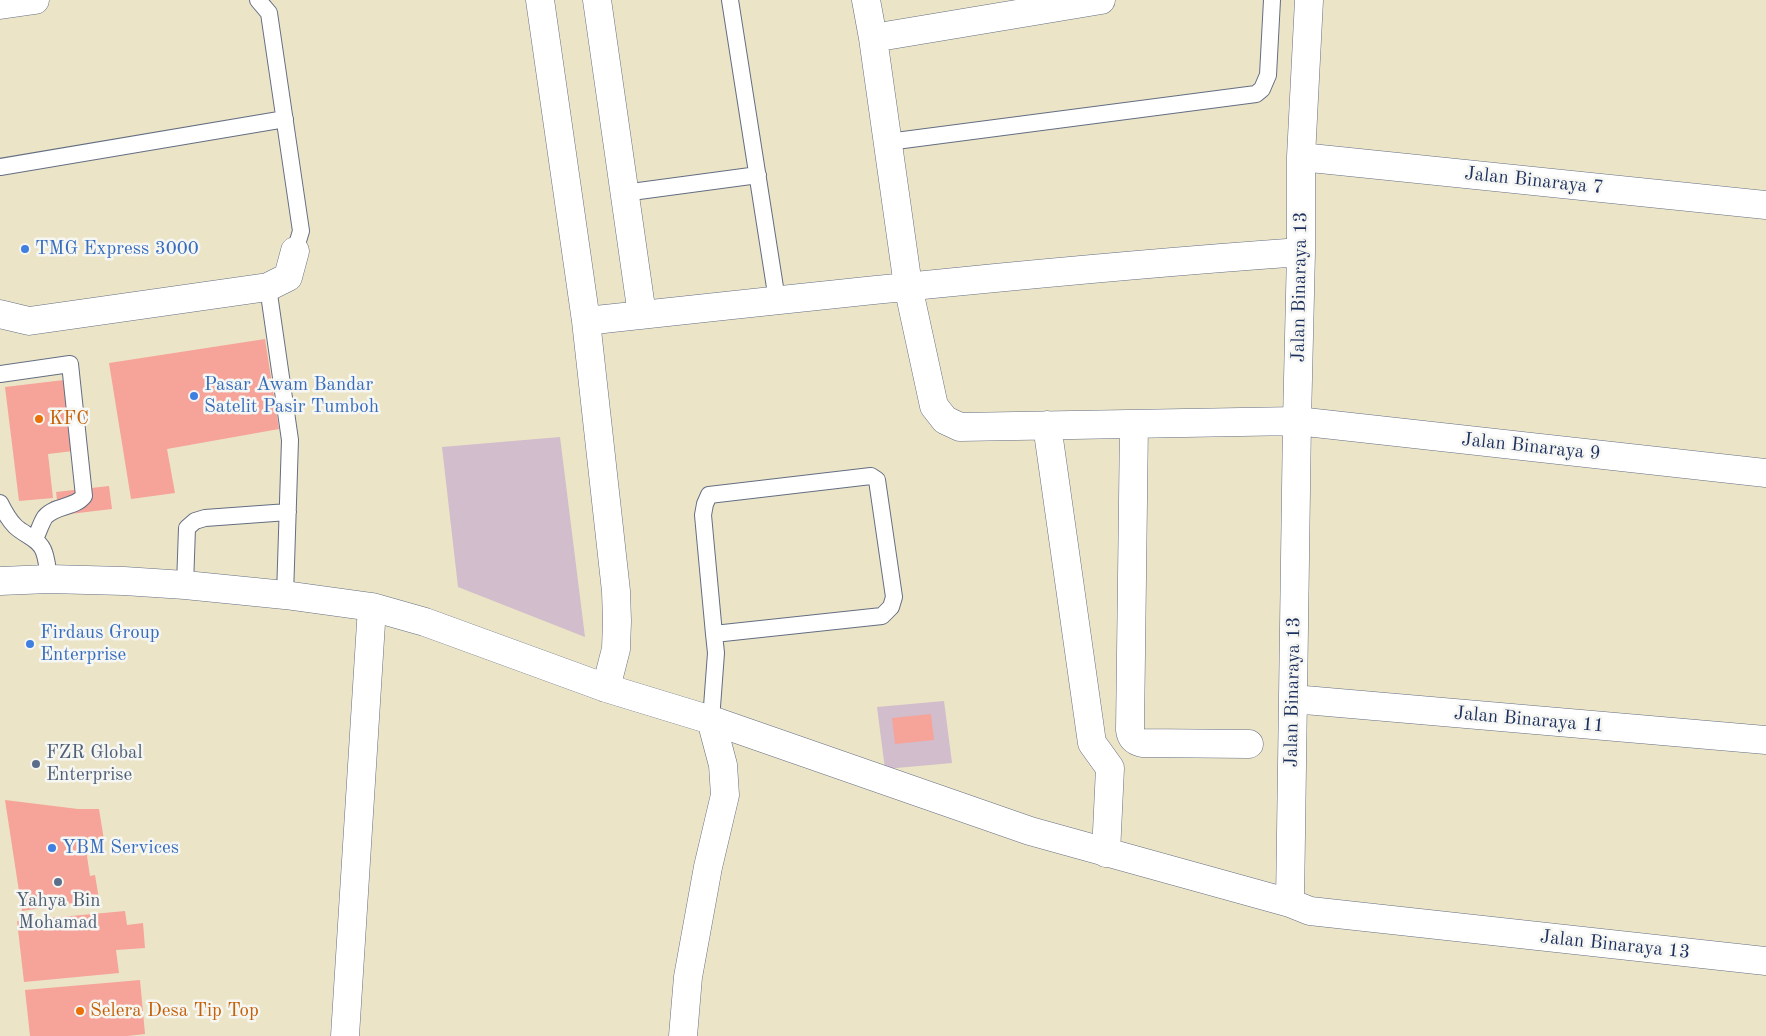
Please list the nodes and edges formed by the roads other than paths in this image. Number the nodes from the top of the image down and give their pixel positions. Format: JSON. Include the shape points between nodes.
{"nodes":[{"id":1,"x":35,"y":0,"type":"edge"},
{"id":2,"x":258,"y":0,"type":"edge"},
{"id":3,"x":540,"y":0,"type":"edge"},
{"id":4,"x":597,"y":0,"type":"edge"},
{"id":5,"x":730,"y":0,"type":"edge"},
{"id":6,"x":866,"y":0,"type":"edge"},
{"id":7,"x":1101,"y":0,"type":"edge"},
{"id":8,"x":1272,"y":0,"type":"edge"},
{"id":9,"x":1309,"y":0,"type":"edge"},
{"id":10,"x":0,"y":5,"type":"edge"},
{"id":11,"x":873,"y":38,"type":"junction"},
{"id":12,"x":284,"y":119,"type":"junction"},
{"id":13,"x":888,"y":142,"type":"junction"},
{"id":14,"x":1301,"y":157,"type":"junction"},
{"id":15,"x":0,"y":167,"type":"edge"},
{"id":16,"x":758,"y":175,"type":"junction"},
{"id":17,"x":624,"y":192,"type":"junction"},
{"id":18,"x":1766,"y":205,"type":"edge"},
{"id":19,"x":294,"y":251,"type":"joint"},
{"id":20,"x":1301,"y":252,"type":"junction"},
{"id":21,"x":908,"y":286,"type":"junction"},
{"id":22,"x":268,"y":287,"type":"junction"},
{"id":23,"x":777,"y":300,"type":"junction"},
{"id":24,"x":0,"y":314,"type":"edge"},
{"id":25,"x":642,"y":315,"type":"junction"},
{"id":26,"x":586,"y":322,"type":"junction"},
{"id":27,"x":0,"y":374,"type":"edge"},
{"id":28,"x":1297,"y":421,"type":"junction"},
{"id":29,"x":1134,"y":424,"type":"junction"},
{"id":30,"x":1047,"y":425,"type":"junction"},
{"id":31,"x":1766,"y":473,"type":"edge"},
{"id":32,"x":0,"y":503,"type":"edge"},
{"id":33,"x":288,"y":512,"type":"junction"},
{"id":34,"x":35,"y":539,"type":"junction"},
{"id":35,"x":49,"y":579,"type":"junction"},
{"id":36,"x":0,"y":581,"type":"edge"},
{"id":37,"x":186,"y":585,"type":"junction"},
{"id":38,"x":285,"y":595,"type":"junction"},
{"id":39,"x":372,"y":607,"type":"junction"},
{"id":40,"x":714,"y":634,"type":"junction"},
{"id":41,"x":606,"y":688,"type":"junction"},
{"id":42,"x":1293,"y":699,"type":"junction"},
{"id":43,"x":711,"y":720,"type":"junction"},
{"id":44,"x":1131,"y":737,"type":"junction"},
{"id":45,"x":1766,"y":740,"type":"edge"},
{"id":46,"x":1249,"y":744,"type":"dead end"},
{"id":47,"x":1110,"y":768,"type":"junction"},
{"id":48,"x":1106,"y":854,"type":"junction"},
{"id":49,"x":1290,"y":903,"type":"junction"},
{"id":50,"x":1766,"y":961,"type":"edge"},
{"id":51,"x":345,"y":1036,"type":"edge"},
{"id":52,"x":683,"y":1036,"type":"edge"}],
"edges":[{"from":1,"to":10,"type":"street"},
{"from":2,"to":12,"type":"lane","via":[[269,13]]},
{"from":3,"to":26,"type":"street"},
{"from":4,"to":17,"type":"street"},
{"from":5,"to":16,"type":"lane"},
{"from":6,"to":11,"type":"street","name":"Jalan Binaraya 9"},
{"from":7,"to":11,"type":"street"},
{"from":8,"to":13,"type":"lane","via":[[1268,76],[1256,94]]},
{"from":9,"to":14,"type":"street","name":"Jalan Binaraya 13"},
{"from":11,"to":13,"type":"street","name":"Jalan Binaraya 9"},
{"from":12,"to":15,"type":"lane"},
{"from":12,"to":19,"type":"lane","via":[[301,231]]},
{"from":13,"to":21,"type":"street","name":"Jalan Binaraya 9"},
{"from":14,"to":18,"type":"street","name":"Jalan Binaraya 7"},
{"from":14,"to":20,"type":"street","name":"Jalan Binaraya 13"},
{"from":16,"to":17,"type":"lane"},
{"from":16,"to":23,"type":"lane"},
{"from":17,"to":25,"type":"street"},
{"from":19,"to":22,"type":"street","via":[[288,277]]},
{"from":20,"to":21,"type":"street"},
{"from":20,"to":28,"type":"street","name":"Jalan Binaraya 13"},
{"from":21,"to":23,"type":"street"},
{"from":21,"to":30,"type":"street","name":"Jalan Binaraya 9","via":[[934,406],[945,420],[960,427]]},
{"from":22,"to":24,"type":"street","via":[[29,321]]},
{"from":22,"to":33,"type":"lane","via":[[290,440]]},
{"from":23,"to":25,"type":"street"},
{"from":25,"to":26,"type":"street"},
{"from":26,"to":41,"type":"street","via":[[618,621],[616,649]]},
{"from":27,"to":34,"type":"lane","via":[[70,364],[84,496],[45,518]]},
{"from":28,"to":29,"type":"street","name":"Jalan Binaraya 9"},
{"from":28,"to":31,"type":"street","name":"Jalan Binaraya 9"},
{"from":28,"to":42,"type":"street","name":"Jalan Binaraya 13"},
{"from":29,"to":30,"type":"street","name":"Jalan Binaraya 9"},
{"from":29,"to":44,"type":"street"},
{"from":30,"to":47,"type":"street","via":[[1092,743]]},
{"from":32,"to":34,"type":"lane","via":[[15,526]]},
{"from":33,"to":37,"type":"lane","via":[[195,521],[187,528]]},
{"from":33,"to":38,"type":"lane"},
{"from":34,"to":35,"type":"lane","via":[[44,550]]},
{"from":35,"to":36,"type":"street"},
{"from":35,"to":37,"type":"street"},
{"from":37,"to":38,"type":"street"},
{"from":38,"to":39,"type":"street"},
{"from":39,"to":41,"type":"street","via":[[425,622]]},
{"from":39,"to":51,"type":"street"},
{"from":40,"to":40,"type":"lane","via":[[703,515],[709,495],[871,476],[877,480],[894,597],[891,608],[882,616]]},
{"from":40,"to":43,"type":"lane","via":[[716,653]]},
{"from":41,"to":43,"type":"street"},
{"from":42,"to":45,"type":"street","name":"Jalan Binaraya 11"},
{"from":42,"to":49,"type":"street","name":"Jalan Binaraya 13"},
{"from":43,"to":48,"type":"street","via":[[1030,831]]},
{"from":43,"to":52,"type":"street","via":[[723,765],[725,795],[688,977]]},
{"from":44,"to":46,"type":"street","via":[[1142,743]]},
{"from":44,"to":47,"type":"street"},
{"from":47,"to":48,"type":"street"},
{"from":48,"to":49,"type":"street"},
{"from":49,"to":50,"type":"street","name":"Jalan Binaraya 13","via":[[1310,911]]}]}
